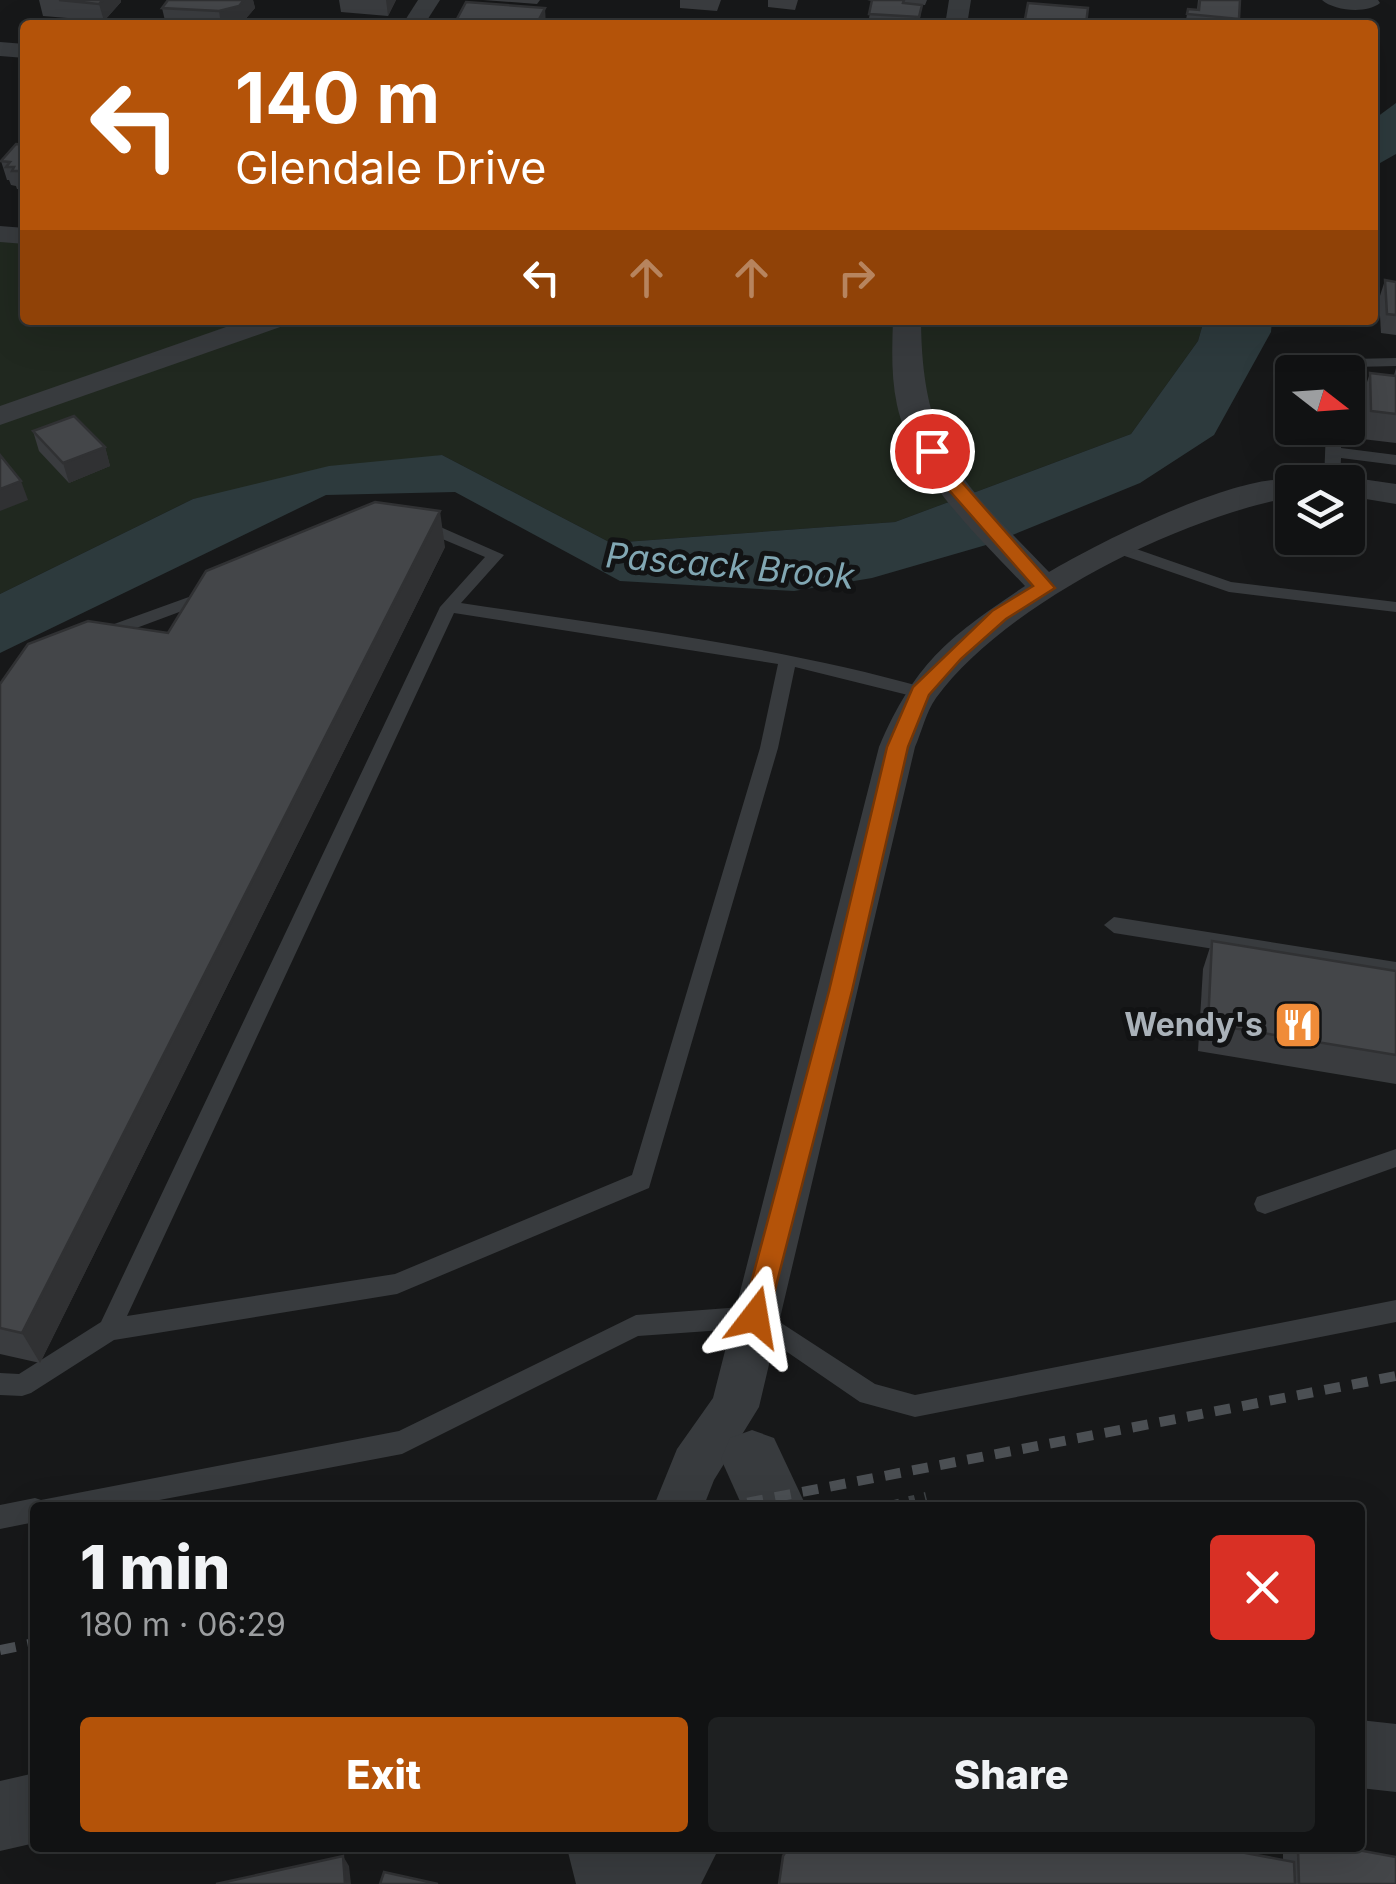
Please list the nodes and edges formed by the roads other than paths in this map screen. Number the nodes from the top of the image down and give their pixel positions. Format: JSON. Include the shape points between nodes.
{"nodes":[{"id":1,"x":1333,"y":0,"type":"edge"},
{"id":2,"x":1369,"y":2,"type":"edge"},
{"id":3,"x":259,"y":325,"type":"edge"},
{"id":4,"x":908,"y":325,"type":"edge"},
{"id":5,"x":1365,"y":362,"type":"edge"},
{"id":6,"x":1396,"y":362,"type":"edge"},
{"id":7,"x":0,"y":416,"type":"edge"},
{"id":8,"x":1333,"y":445,"type":"edge"},
{"id":9,"x":1333,"y":452,"type":"junction"},
{"id":10,"x":1396,"y":460,"type":"edge"},
{"id":11,"x":1333,"y":465,"type":"edge"},
{"id":12,"x":1275,"y":490,"type":"edge"},
{"id":13,"x":1365,"y":490,"type":"edge"},
{"id":14,"x":1396,"y":494,"type":"edge"},
{"id":15,"x":392,"y":525,"type":"edge"},
{"id":16,"x":1122,"y":548,"type":"junction"},
{"id":17,"x":226,"y":588,"type":"edge"},
{"id":18,"x":1045,"y":588,"type":"junction"},
{"id":19,"x":1396,"y":607,"type":"edge"},
{"id":20,"x":448,"y":608,"type":"junction"},
{"id":21,"x":80,"y":643,"type":"edge"},
{"id":22,"x":788,"y":662,"type":"junction"},
{"id":23,"x":920,"y":692,"type":"junction"},
{"id":24,"x":1114,"y":925,"type":"dead end"},
{"id":25,"x":1244,"y":946,"type":"junction"},
{"id":26,"x":1396,"y":970,"type":"edge"},
{"id":27,"x":1396,"y":984,"type":"edge"},
{"id":28,"x":1396,"y":1158,"type":"edge"},
{"id":29,"x":1266,"y":1204,"type":"dead end"},
{"id":30,"x":1396,"y":1311,"type":"edge"},
{"id":31,"x":755,"y":1317,"type":"junction"},
{"id":32,"x":109,"y":1330,"type":"junction"},
{"id":33,"x":0,"y":1384,"type":"edge"},
{"id":34,"x":751,"y":1470,"type":"edge"},
{"id":35,"x":82,"y":1502,"type":"edge"},
{"id":36,"x":681,"y":1502,"type":"edge"},
{"id":37,"x":30,"y":1511,"type":"edge"},
{"id":38,"x":0,"y":1517,"type":"edge"},
{"id":39,"x":30,"y":1809,"type":"edge"},
{"id":40,"x":0,"y":1816,"type":"edge"},
{"id":41,"x":603,"y":1852,"type":"edge"},
{"id":42,"x":680,"y":1852,"type":"edge"},
{"id":43,"x":612,"y":1884,"type":"edge"},
{"id":44,"x":658,"y":1884,"type":"edge"}],
"edges":[{"from":1,"to":2,"type":"street"},
{"from":3,"to":7,"type":"street"},
{"from":4,"to":18,"type":"street","via":[[914,414],[954,485]]},
{"from":5,"to":6,"type":"lane"},
{"from":8,"to":9,"type":"lane"},
{"from":9,"to":10,"type":"lane"},
{"from":9,"to":11,"type":"lane"},
{"from":12,"to":16,"type":"street","via":[[1206,507]]},
{"from":13,"to":14,"type":"street"},
{"from":15,"to":20,"type":"lane","via":[[410,518],[496,555]]},
{"from":16,"to":18,"type":"street"},
{"from":16,"to":19,"type":"lane","via":[[1228,586]]},
{"from":17,"to":21,"type":"lane"},
{"from":18,"to":23,"type":"street","via":[[999,615]]},
{"from":20,"to":22,"type":"lane"},
{"from":20,"to":32,"type":"lane"},
{"from":22,"to":23,"type":"lane"},
{"from":22,"to":32,"type":"lane","via":[[769,748],[640,1181],[397,1284]]},
{"from":23,"to":31,"type":"street","via":[[897,747]]},
{"from":24,"to":25,"type":"lane"},
{"from":25,"to":26,"type":"lane"},
{"from":25,"to":27,"type":"lane","via":[[1274,961]]},
{"from":28,"to":29,"type":"lane"},
{"from":30,"to":31,"type":"lane","via":[[915,1406],[869,1394]]},
{"from":31,"to":34,"type":"street"},
{"from":31,"to":35,"type":"lane","via":[[636,1326],[402,1442]]},
{"from":32,"to":33,"type":"lane","via":[[22,1385]]},
{"from":34,"to":36,"type":"street","via":[[696,1466]]},
{"from":37,"to":38,"type":"lane"},
{"from":39,"to":40,"type":"street"},
{"from":41,"to":43,"type":"street"},
{"from":42,"to":44,"type":"street"}]}
